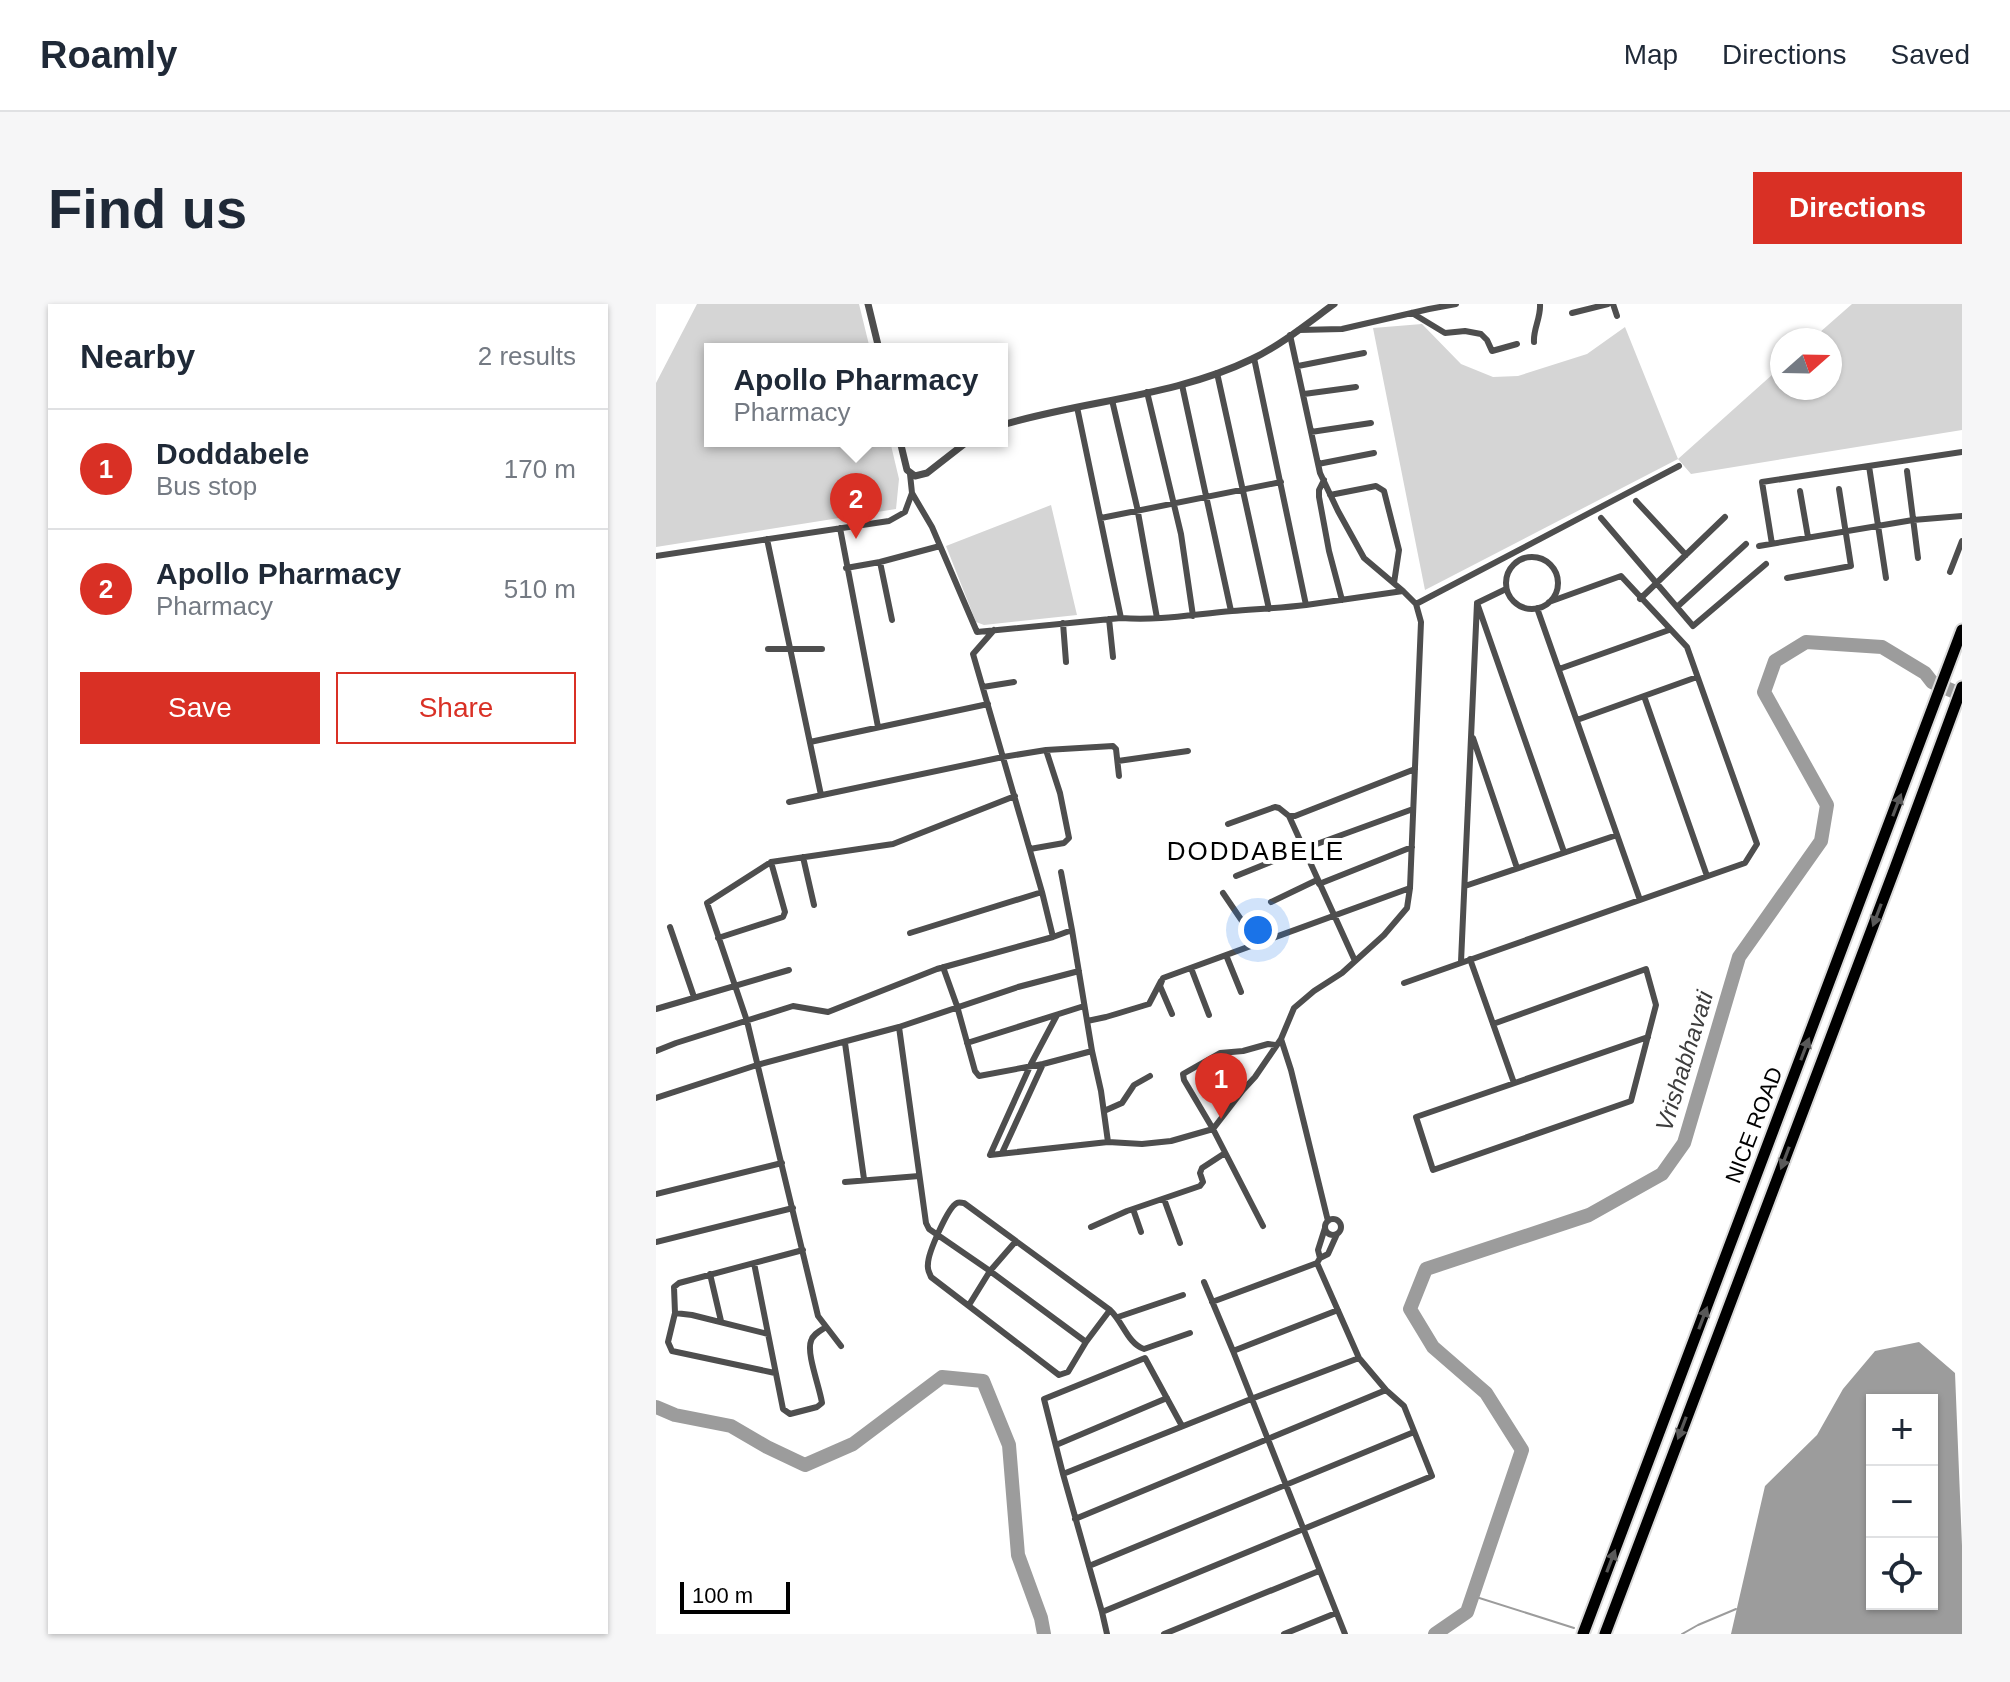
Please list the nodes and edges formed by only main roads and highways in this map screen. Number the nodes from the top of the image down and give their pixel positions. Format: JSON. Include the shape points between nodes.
{"nodes":[{"id":1,"x":1962,"y":630,"type":"edge"},
{"id":2,"x":1962,"y":687,"type":"edge"},
{"id":3,"x":1583,"y":1634,"type":"edge"},
{"id":4,"x":1605,"y":1634,"type":"edge"}],
"edges":[{"from":3,"to":1,"type":"highway","name":"NICE ROAD","one_way":true},
{"from":2,"to":4,"type":"highway","name":"NICE ROAD","one_way":true}]}
